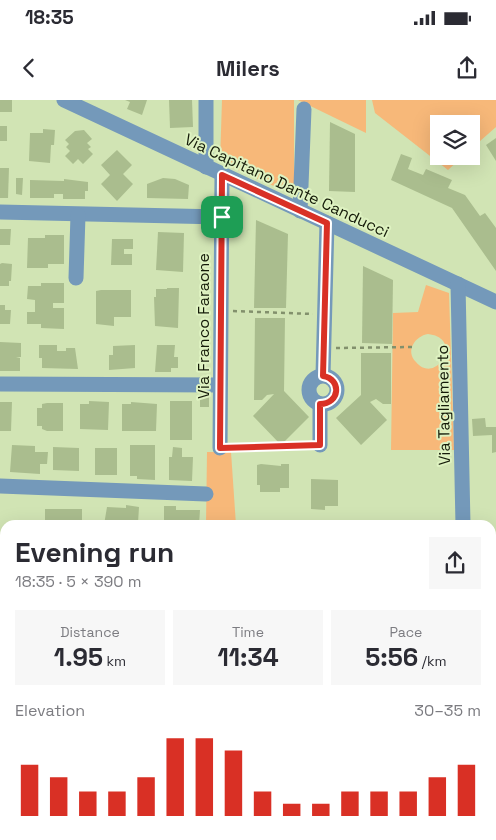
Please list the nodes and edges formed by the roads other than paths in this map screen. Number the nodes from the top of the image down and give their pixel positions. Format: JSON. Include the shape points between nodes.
{"nodes":[{"id":1,"x":64,"y":100,"type":"edge"},
{"id":2,"x":206,"y":100,"type":"edge"},
{"id":3,"x":304,"y":109,"type":"dead end"},
{"id":4,"x":206,"y":167,"type":"junction"},
{"id":5,"x":222,"y":175,"type":"junction"},
{"id":6,"x":300,"y":211,"type":"junction"},
{"id":7,"x":0,"y":212,"type":"edge"},
{"id":8,"x":78,"y":215,"type":"junction"},
{"id":9,"x":222,"y":217,"type":"junction"},
{"id":10,"x":327,"y":223,"type":"junction"},
{"id":11,"x":76,"y":278,"type":"dead end"},
{"id":12,"x":458,"y":284,"type":"junction"},
{"id":13,"x":496,"y":302,"type":"edge"},
{"id":14,"x":323,"y":376,"type":"junction"},
{"id":15,"x":0,"y":384,"type":"edge"},
{"id":16,"x":220,"y":385,"type":"junction"},
{"id":17,"x":320,"y":404,"type":"junction"},
{"id":18,"x":320,"y":445,"type":"road end"},
{"id":19,"x":220,"y":448,"type":"road end"},
{"id":20,"x":0,"y":486,"type":"edge"},
{"id":21,"x":206,"y":494,"type":"dead end"},
{"id":22,"x":463,"y":520,"type":"edge"}],
"edges":[{"from":1,"to":4,"type":"street","name":"Via Capitano Dante Canducci"},
{"from":2,"to":4,"type":"street"},
{"from":3,"to":6,"type":"street"},
{"from":4,"to":5,"type":"street","name":"Via Capitano Dante Canducci"},
{"from":5,"to":6,"type":"street","name":"Via Capitano Dante Canducci"},
{"from":5,"to":9,"type":"street","name":"Via Franco Faraone"},
{"from":6,"to":10,"type":"street","name":"Via Capitano Dante Canducci"},
{"from":7,"to":8,"type":"street"},
{"from":8,"to":9,"type":"street"},
{"from":8,"to":11,"type":"street"},
{"from":9,"to":16,"type":"street","name":"Via Franco Faraone"},
{"from":10,"to":12,"type":"street","name":"Via Capitano Dante Canducci"},
{"from":10,"to":14,"type":"street"},
{"from":12,"to":13,"type":"street","name":"Via Capitano Dante Canducci"},
{"from":12,"to":22,"type":"street","name":"Via Tagliamento"},
{"from":14,"to":17,"type":"street","via":[[314,378],[309,386],[310,396]]},
{"from":14,"to":17,"type":"street","via":[[332,378],[337,391],[330,403]]},
{"from":15,"to":16,"type":"street"},
{"from":16,"to":19,"type":"street","name":"Via Franco Faraone"},
{"from":17,"to":18,"type":"street"},
{"from":20,"to":21,"type":"street"}]}
